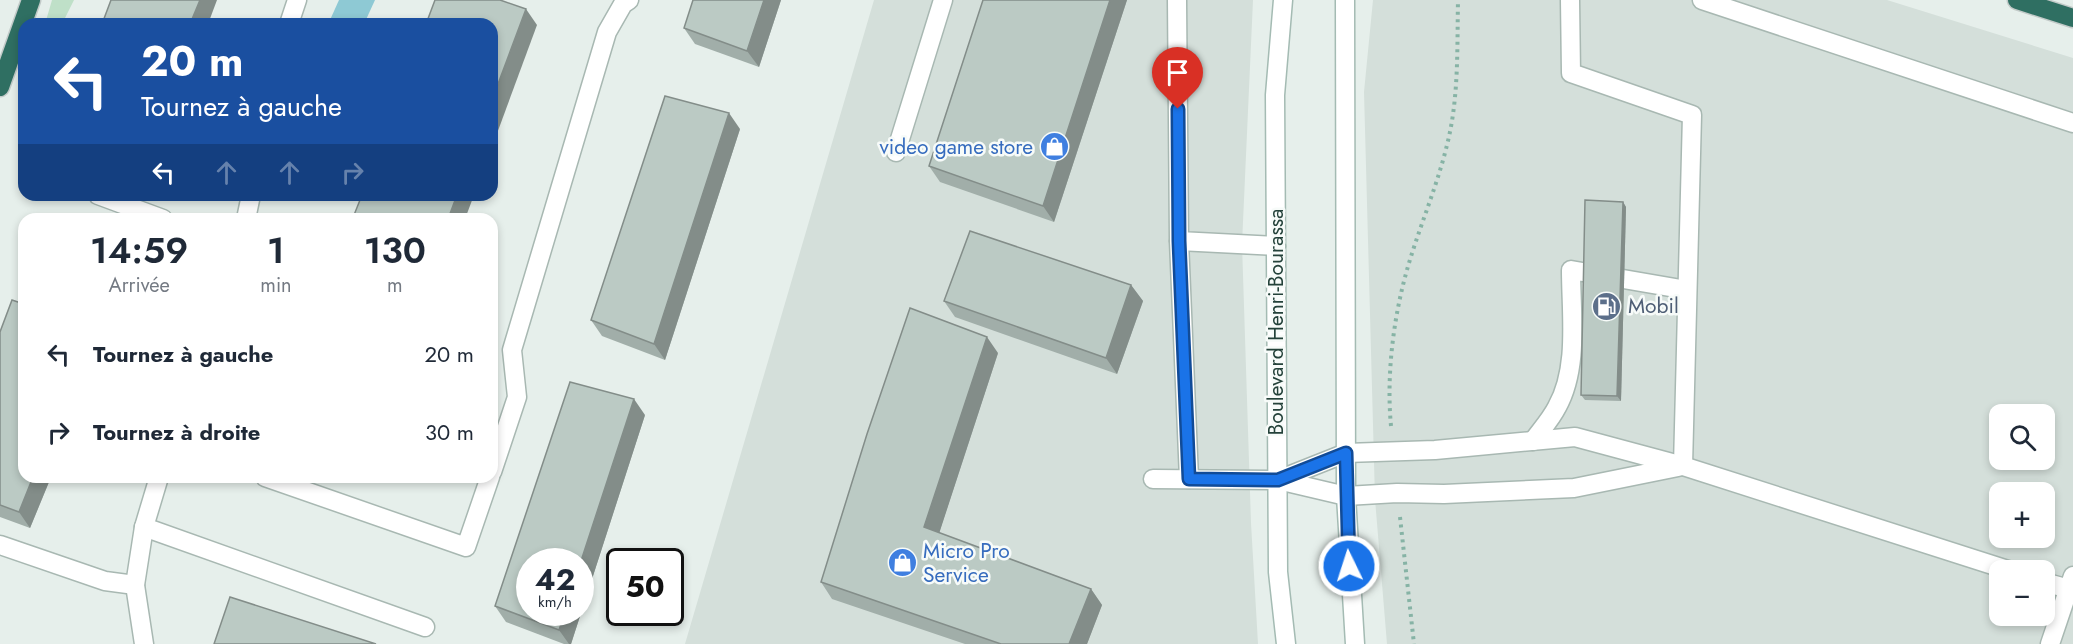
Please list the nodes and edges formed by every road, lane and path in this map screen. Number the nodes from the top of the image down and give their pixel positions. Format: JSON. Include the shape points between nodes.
{"nodes":[{"id":1,"x":31,"y":0,"type":"edge"},
{"id":2,"x":297,"y":0,"type":"edge"},
{"id":3,"x":629,"y":0,"type":"edge"},
{"id":4,"x":943,"y":0,"type":"edge"},
{"id":5,"x":1177,"y":0,"type":"edge"},
{"id":6,"x":1283,"y":0,"type":"edge"},
{"id":7,"x":1345,"y":0,"type":"edge"},
{"id":8,"x":1458,"y":0,"type":"edge"},
{"id":9,"x":1570,"y":0,"type":"edge"},
{"id":10,"x":1702,"y":0,"type":"edge"},
{"id":11,"x":2017,"y":0,"type":"edge"},
{"id":12,"x":25,"y":18,"type":"edge"},
{"id":13,"x":290,"y":18,"type":"edge"},
{"id":14,"x":2073,"y":18,"type":"edge"},
{"id":15,"x":18,"y":36,"type":"edge"},
{"id":16,"x":0,"y":87,"type":"edge"},
{"id":17,"x":2073,"y":123,"type":"edge"},
{"id":18,"x":897,"y":152,"type":"dead end"},
{"id":19,"x":114,"y":201,"type":"edge"},
{"id":20,"x":147,"y":213,"type":"edge"},
{"id":21,"x":1179,"y":241,"type":"junction"},
{"id":22,"x":1276,"y":246,"type":"junction"},
{"id":23,"x":1687,"y":290,"type":"junction"},
{"id":24,"x":1533,"y":441,"type":"junction"},
{"id":25,"x":1393,"y":451,"type":"junction"},
{"id":26,"x":1346,"y":453,"type":"junction"},
{"id":27,"x":498,"y":455,"type":"edge"},
{"id":28,"x":1683,"y":466,"type":"junction"},
{"id":29,"x":1153,"y":479,"type":"dead end"},
{"id":30,"x":1189,"y":479,"type":"junction"},
{"id":31,"x":1278,"y":480,"type":"junction"},
{"id":32,"x":157,"y":483,"type":"edge"},
{"id":33,"x":282,"y":483,"type":"edge"},
{"id":34,"x":488,"y":483,"type":"edge"},
{"id":35,"x":1397,"y":493,"type":"junction"},
{"id":36,"x":1346,"y":496,"type":"junction"},
{"id":37,"x":144,"y":527,"type":"junction"},
{"id":38,"x":0,"y":545,"type":"edge"},
{"id":39,"x":1989,"y":564,"type":"edge"},
{"id":40,"x":2055,"y":582,"type":"edge"},
{"id":41,"x":2071,"y":583,"type":"edge"},
{"id":42,"x":135,"y":585,"type":"junction"},
{"id":43,"x":425,"y":627,"type":"dead end"},
{"id":44,"x":144,"y":644,"type":"edge"},
{"id":45,"x":1286,"y":644,"type":"edge"},
{"id":46,"x":1355,"y":644,"type":"edge"},
{"id":47,"x":1414,"y":644,"type":"edge"},
{"id":48,"x":2050,"y":644,"type":"edge"}],
"edges":[{"from":1,"to":12,"type":"highway"},
{"from":2,"to":13,"type":"main road"},
{"from":3,"to":27,"type":"main road","via":[[607,32],[512,350],[518,397]]},
{"from":4,"to":18,"type":"main road"},
{"from":5,"to":21,"type":"main road"},
{"from":6,"to":22,"type":"main road","name":"Boulevard Henri-Bourassa","via":[[1275,94]]},
{"from":7,"to":26,"type":"main road"},
{"from":8,"to":25,"type":"path","via":[[1455,97],[1437,182],[1401,297],[1392,373]]},
{"from":9,"to":23,"type":"main road","via":[[1571,73],[1692,115]]},
{"from":10,"to":17,"type":"main road"},
{"from":11,"to":14,"type":"highway"},
{"from":15,"to":16,"type":"highway"},
{"from":19,"to":20,"type":"main road"},
{"from":21,"to":22,"type":"main road"},
{"from":21,"to":30,"type":"main road"},
{"from":22,"to":31,"type":"main road","name":"Boulevard Henri-Bourassa"},
{"from":23,"to":24,"type":"main road","via":[[1571,270],[1567,384],[1557,408]]},
{"from":23,"to":28,"type":"main road"},
{"from":24,"to":25,"type":"main road"},
{"from":24,"to":28,"type":"main road","via":[[1575,437]]},
{"from":25,"to":26,"type":"main road"},
{"from":26,"to":31,"type":"main road"},
{"from":26,"to":36,"type":"main road"},
{"from":28,"to":35,"type":"main road","via":[[1574,488]]},
{"from":28,"to":39,"type":"main road"},
{"from":29,"to":30,"type":"main road"},
{"from":30,"to":31,"type":"main road"},
{"from":31,"to":36,"type":"main road"},
{"from":31,"to":45,"type":"main road","name":"Boulevard Henri-Bourassa","via":[[1278,572]]},
{"from":32,"to":37,"type":"main road"},
{"from":33,"to":34,"type":"main road","via":[[466,547]]},
{"from":35,"to":36,"type":"main road"},
{"from":35,"to":47,"type":"path"},
{"from":36,"to":46,"type":"main road"},
{"from":37,"to":42,"type":"main road"},
{"from":37,"to":43,"type":"main road"},
{"from":38,"to":42,"type":"main road","via":[[105,581]]},
{"from":40,"to":41,"type":"main road"},
{"from":41,"to":48,"type":"main road"},
{"from":42,"to":44,"type":"main road"}]}
